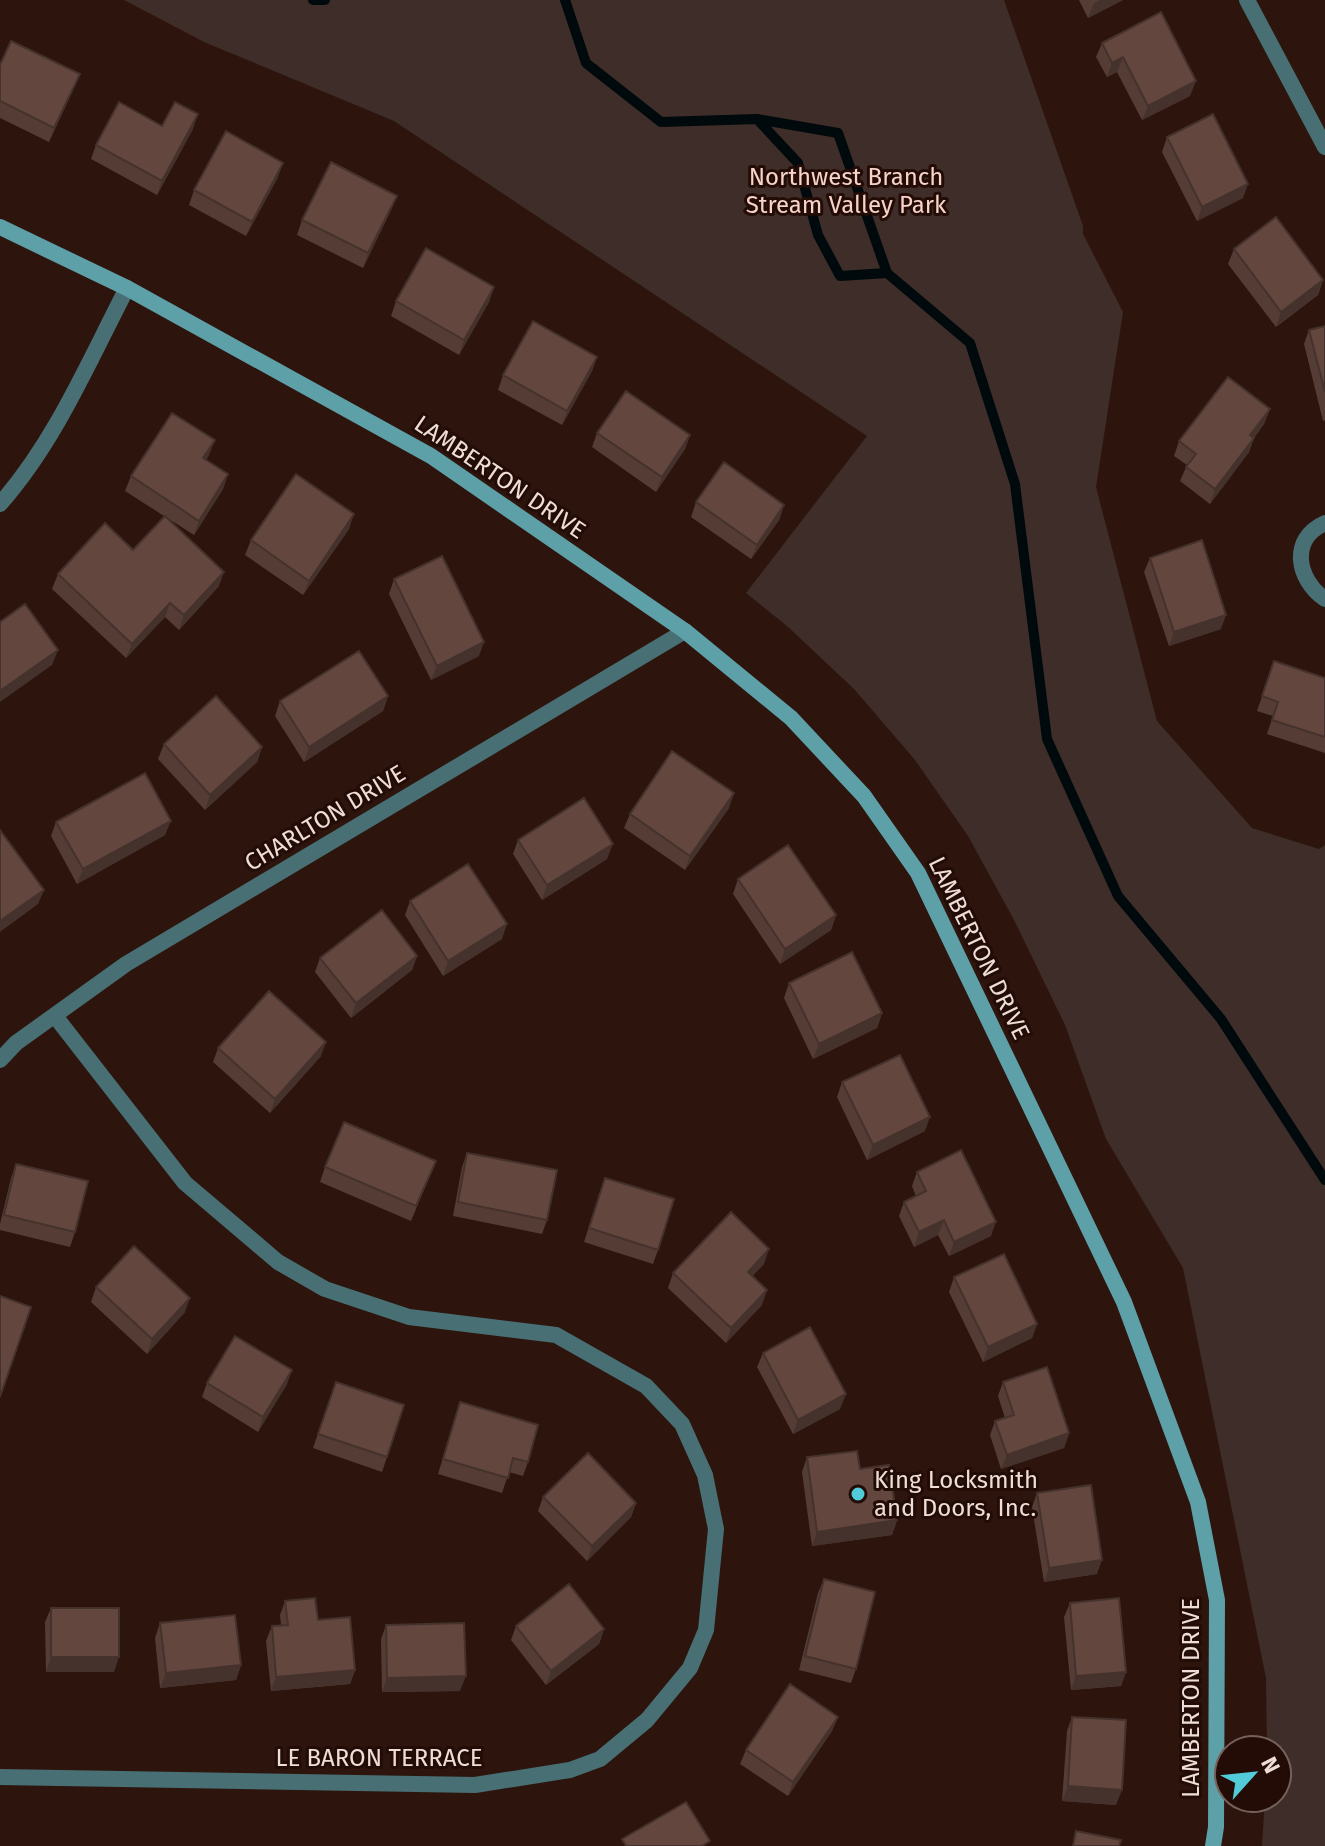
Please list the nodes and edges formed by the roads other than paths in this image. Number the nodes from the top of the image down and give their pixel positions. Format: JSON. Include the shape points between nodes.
{"nodes":[{"id":1,"x":1247,"y":0,"type":"edge"},
{"id":2,"x":1325,"y":147,"type":"edge"},
{"id":3,"x":0,"y":227,"type":"edge"},
{"id":4,"x":127,"y":288,"type":"junction"},
{"id":5,"x":0,"y":504,"type":"edge"},
{"id":6,"x":1325,"y":523,"type":"edge"},
{"id":7,"x":1325,"y":599,"type":"edge"},
{"id":8,"x":685,"y":631,"type":"junction"},
{"id":9,"x":55,"y":1016,"type":"junction"},
{"id":10,"x":0,"y":1060,"type":"edge"},
{"id":11,"x":0,"y":1777,"type":"edge"},
{"id":12,"x":1213,"y":1846,"type":"edge"}],
"edges":[{"from":1,"to":2,"type":"street"},
{"from":3,"to":4,"type":"street","name":"LAMBERTON DRIVE"},
{"from":4,"to":5,"type":"street","via":[[56,425]]},
{"from":4,"to":8,"type":"street","name":"LAMBERTON DRIVE","via":[[431,456]]},
{"from":6,"to":7,"type":"street","via":[[1309,535],[1301,564],[1313,591]]},
{"from":8,"to":9,"type":"street","name":"CHARLTON DRIVE","via":[[126,964]]},
{"from":8,"to":12,"type":"street","name":"LAMBERTON DRIVE","via":[[791,718],[864,796],[918,873],[1124,1302],[1198,1502],[1217,1600]]},
{"from":9,"to":10,"type":"street","name":"CHARLTON DRIVE"},
{"from":9,"to":11,"type":"street","name":"LE BARON TERRACE","via":[[185,1183],[278,1262],[325,1289],[409,1317],[556,1335],[646,1386],[682,1424],[705,1475],[716,1529],[706,1630],[690,1668],[647,1720],[600,1759],[570,1770],[475,1785]]}]}
